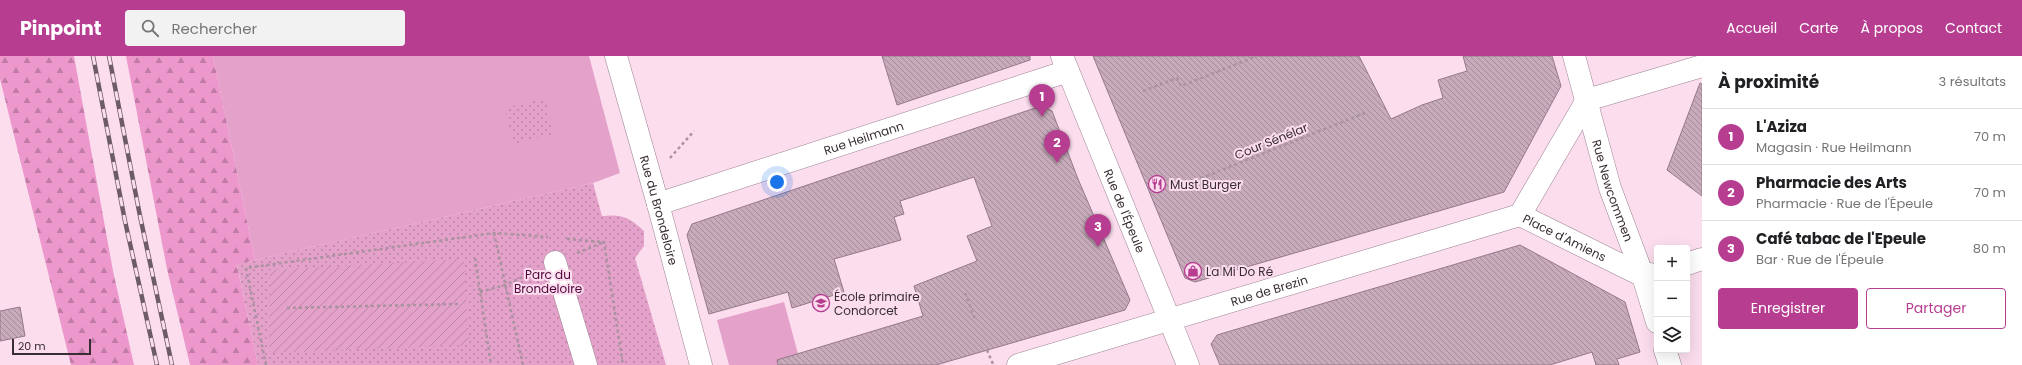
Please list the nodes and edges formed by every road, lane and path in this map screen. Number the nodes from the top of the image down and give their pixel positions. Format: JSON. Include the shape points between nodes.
{"nodes":[{"id":1,"x":616,"y":56,"type":"edge"},
{"id":2,"x":1257,"y":56,"type":"edge"},
{"id":3,"x":1574,"y":56,"type":"edge"},
{"id":4,"x":1065,"y":63,"type":"edge"},
{"id":5,"x":1702,"y":66,"type":"edge"},
{"id":6,"x":1143,"y":91,"type":"dead end"},
{"id":7,"x":1587,"y":100,"type":"junction"},
{"id":8,"x":1365,"y":114,"type":"dead end"},
{"id":9,"x":694,"y":132,"type":"dead end"},
{"id":10,"x":651,"y":179,"type":"junction"},
{"id":11,"x":1184,"y":185,"type":"dead end"},
{"id":12,"x":658,"y":204,"type":"junction"},
{"id":13,"x":1520,"y":215,"type":"junction"},
{"id":14,"x":494,"y":233,"type":"junction"},
{"id":15,"x":549,"y":238,"type":"dead end"},
{"id":16,"x":564,"y":239,"type":"dead end"},
{"id":17,"x":475,"y":258,"type":"dead end"},
{"id":18,"x":1702,"y":259,"type":"edge"},
{"id":19,"x":555,"y":262,"type":"dead end"},
{"id":20,"x":1690,"y":263,"type":"edge"},
{"id":21,"x":1650,"y":274,"type":"edge"},
{"id":22,"x":965,"y":293,"type":"dead end"},
{"id":23,"x":458,"y":304,"type":"dead end"},
{"id":24,"x":287,"y":308,"type":"dead end"},
{"id":25,"x":1656,"y":317,"type":"edge"},
{"id":26,"x":976,"y":321,"type":"dead end"},
{"id":27,"x":1170,"y":321,"type":"junction"},
{"id":28,"x":987,"y":350,"type":"dead end"},
{"id":29,"x":1666,"y":353,"type":"edge"},
{"id":30,"x":266,"y":365,"type":"edge"},
{"id":31,"x":491,"y":365,"type":"edge"},
{"id":32,"x":523,"y":365,"type":"edge"},
{"id":33,"x":586,"y":365,"type":"edge"},
{"id":34,"x":623,"y":365,"type":"edge"},
{"id":35,"x":701,"y":365,"type":"edge"},
{"id":36,"x":993,"y":365,"type":"edge"},
{"id":37,"x":1018,"y":365,"type":"edge"},
{"id":38,"x":1188,"y":365,"type":"edge"},
{"id":39,"x":1670,"y":365,"type":"edge"}],
"edges":[{"from":1,"to":10,"type":"street","name":"Rue du Brondeloire"},
{"from":2,"to":6,"type":"path","via":[[1181,86],[1178,78]]},
{"from":3,"to":7,"type":"street","name":"Rue Newcommen"},
{"from":4,"to":12,"type":"street","name":"Rue Heilmann"},
{"from":4,"to":27,"type":"street","name":"Rue de l'Épeule"},
{"from":5,"to":7,"type":"street"},
{"from":7,"to":13,"type":"street","name":"Place d'Amiens"},
{"from":7,"to":21,"type":"street","name":"Rue Newcommen","via":[[1610,188]]},
{"from":8,"to":11,"type":"path","name":"Cour Sénélar"},
{"from":9,"to":10,"type":"path"},
{"from":10,"to":12,"type":"street","name":"Rue du Brondeloire"},
{"from":12,"to":35,"type":"street","name":"Rue du Brondeloire"},
{"from":13,"to":21,"type":"street","name":"Place d'Amiens"},
{"from":13,"to":27,"type":"street","name":"Rue de Brezin"},
{"from":14,"to":15,"type":"path"},
{"from":14,"to":30,"type":"path","via":[[246,268]]},
{"from":14,"to":32,"type":"path"},
{"from":16,"to":34,"type":"path","via":[[604,242]]},
{"from":17,"to":31,"type":"path"},
{"from":18,"to":20,"type":"street"},
{"from":19,"to":33,"type":"street"},
{"from":21,"to":25,"type":"street","name":"Rue Newcommen"},
{"from":22,"to":26,"type":"path"},
{"from":23,"to":24,"type":"path"},
{"from":27,"to":37,"type":"street","name":"Rue de Brezin"},
{"from":27,"to":38,"type":"street","name":"Rue de l'Épeule"},
{"from":28,"to":36,"type":"path"},
{"from":29,"to":39,"type":"street"}]}
